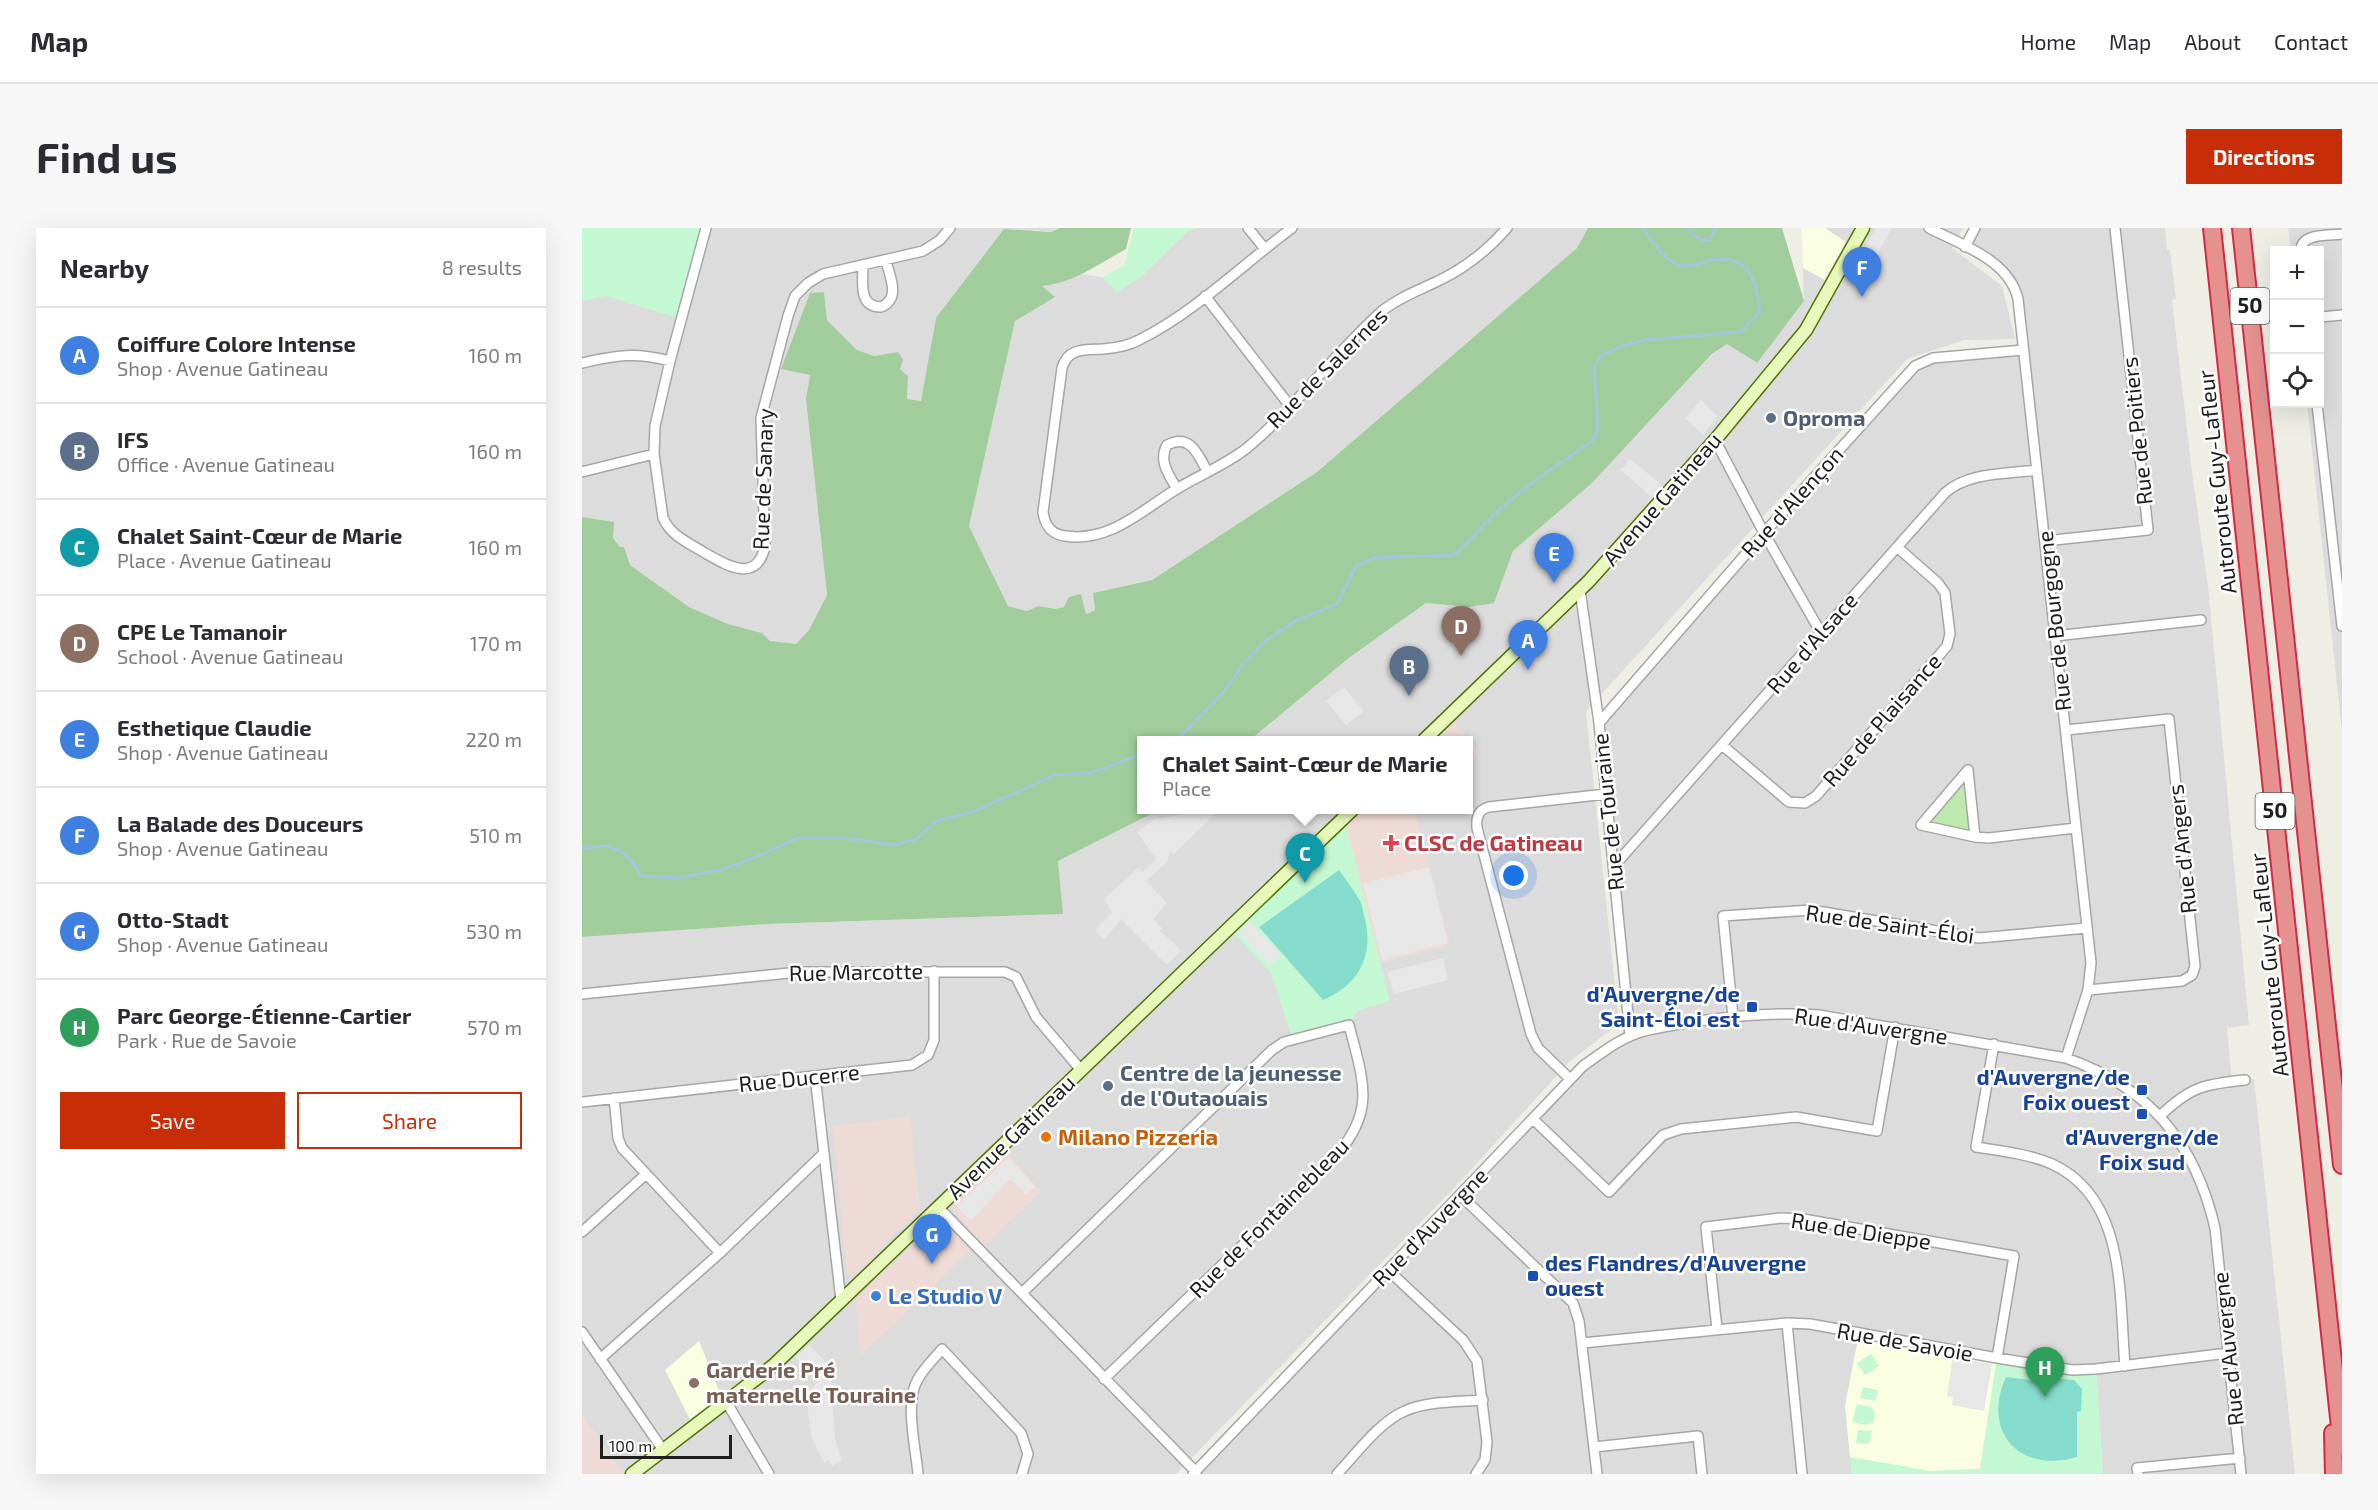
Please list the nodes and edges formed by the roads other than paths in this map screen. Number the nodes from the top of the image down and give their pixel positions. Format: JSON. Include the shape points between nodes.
{"nodes":[{"id":1,"x":706,"y":228,"type":"edge"},
{"id":2,"x":950,"y":228,"type":"edge"},
{"id":3,"x":1248,"y":228,"type":"edge"},
{"id":4,"x":1293,"y":228,"type":"edge"},
{"id":5,"x":1508,"y":228,"type":"edge"},
{"id":6,"x":1863,"y":228,"type":"edge"},
{"id":7,"x":1929,"y":228,"type":"edge"},
{"id":8,"x":1975,"y":228,"type":"edge"},
{"id":9,"x":2115,"y":228,"type":"edge"},
{"id":10,"x":2212,"y":228,"type":"edge"},
{"id":11,"x":2241,"y":228,"type":"edge"},
{"id":12,"x":2342,"y":234,"type":"edge"},
{"id":13,"x":2302,"y":246,"type":"edge"},
{"id":14,"x":1965,"y":247,"type":"junction"},
{"id":15,"x":1265,"y":249,"type":"junction"},
{"id":16,"x":886,"y":261,"type":"junction"},
{"id":17,"x":863,"y":266,"type":"junction"},
{"id":18,"x":1205,"y":296,"type":"junction"},
{"id":19,"x":2342,"y":315,"type":"edge"},
{"id":20,"x":2324,"y":317,"type":"edge"},
{"id":21,"x":2024,"y":350,"type":"junction"},
{"id":22,"x":670,"y":361,"type":"junction"},
{"id":23,"x":582,"y":363,"type":"edge"},
{"id":24,"x":1290,"y":406,"type":"junction"},
{"id":25,"x":2317,"y":408,"type":"edge"},
{"id":26,"x":1715,"y":440,"type":"junction"},
{"id":27,"x":654,"y":454,"type":"junction"},
{"id":28,"x":2037,"y":470,"type":"junction"},
{"id":29,"x":1207,"y":471,"type":"junction"},
{"id":30,"x":582,"y":472,"type":"edge"},
{"id":31,"x":1177,"y":489,"type":"junction"},
{"id":32,"x":1764,"y":533,"type":"junction"},
{"id":33,"x":2045,"y":542,"type":"junction"},
{"id":34,"x":1897,"y":547,"type":"junction"},
{"id":35,"x":1580,"y":590,"type":"junction"},
{"id":36,"x":2201,"y":620,"type":"dead end"},
{"id":37,"x":2342,"y":626,"type":"edge"},
{"id":38,"x":1821,"y":633,"type":"junction"},
{"id":39,"x":2055,"y":636,"type":"junction"},
{"id":40,"x":1599,"y":723,"type":"junction"},
{"id":41,"x":2066,"y":730,"type":"junction"},
{"id":42,"x":1429,"y":736,"type":"edge"},
{"id":43,"x":1722,"y":745,"type":"junction"},
{"id":44,"x":1606,"y":795,"type":"junction"},
{"id":45,"x":1348,"y":814,"type":"edge"},
{"id":46,"x":2076,"y":828,"type":"junction"},
{"id":47,"x":1975,"y":837,"type":"junction"},
{"id":48,"x":1614,"y":866,"type":"junction"},
{"id":49,"x":2087,"y":928,"type":"junction"},
{"id":50,"x":934,"y":971,"type":"junction"},
{"id":51,"x":2088,"y":990,"type":"junction"},
{"id":52,"x":582,"y":994,"type":"edge"},
{"id":53,"x":1733,"y":1017,"type":"junction"},
{"id":54,"x":1896,"y":1027,"type":"junction"},
{"id":55,"x":1630,"y":1035,"type":"junction"},
{"id":56,"x":1994,"y":1044,"type":"junction"},
{"id":57,"x":2066,"y":1058,"type":"junction"},
{"id":58,"x":1081,"y":1070,"type":"junction"},
{"id":59,"x":815,"y":1076,"type":"junction"},
{"id":60,"x":1570,"y":1079,"type":"junction"},
{"id":61,"x":2245,"y":1080,"type":"dead end"},
{"id":62,"x":614,"y":1098,"type":"junction"},
{"id":63,"x":582,"y":1102,"type":"edge"},
{"id":64,"x":2160,"y":1116,"type":"junction"},
{"id":65,"x":1533,"y":1119,"type":"junction"},
{"id":66,"x":822,"y":1155,"type":"junction"},
{"id":67,"x":2342,"y":1165,"type":"edge"},
{"id":68,"x":645,"y":1175,"type":"junction"},
{"id":69,"x":1461,"y":1196,"type":"junction"},
{"id":70,"x":938,"y":1207,"type":"junction"},
{"id":71,"x":582,"y":1232,"type":"edge"},
{"id":72,"x":720,"y":1253,"type":"junction"},
{"id":73,"x":1389,"y":1270,"type":"junction"},
{"id":74,"x":1022,"y":1293,"type":"junction"},
{"id":75,"x":841,"y":1300,"type":"junction"},
{"id":76,"x":1787,"y":1323,"type":"junction"},
{"id":77,"x":1717,"y":1329,"type":"junction"},
{"id":78,"x":582,"y":1332,"type":"edge"},
{"id":79,"x":1582,"y":1343,"type":"junction"},
{"id":80,"x":2228,"y":1353,"type":"junction"},
{"id":81,"x":2332,"y":1354,"type":"junction"},
{"id":82,"x":1997,"y":1358,"type":"junction"},
{"id":83,"x":600,"y":1359,"type":"junction"},
{"id":84,"x":2125,"y":1366,"type":"junction"},
{"id":85,"x":1104,"y":1378,"type":"junction"},
{"id":86,"x":1483,"y":1400,"type":"junction"},
{"id":87,"x":727,"y":1403,"type":"junction"},
{"id":88,"x":2342,"y":1446,"type":"edge"},
{"id":89,"x":1594,"y":1447,"type":"junction"},
{"id":90,"x":663,"y":1450,"type":"junction"},
{"id":91,"x":2240,"y":1458,"type":"junction"},
{"id":92,"x":1195,"y":1473,"type":"edge"},
{"id":93,"x":632,"y":1474,"type":"edge"},
{"id":94,"x":768,"y":1474,"type":"edge"},
{"id":95,"x":918,"y":1474,"type":"edge"},
{"id":96,"x":1022,"y":1474,"type":"edge"},
{"id":97,"x":1336,"y":1474,"type":"edge"},
{"id":98,"x":1476,"y":1474,"type":"edge"},
{"id":99,"x":1597,"y":1474,"type":"edge"},
{"id":100,"x":1702,"y":1474,"type":"edge"},
{"id":101,"x":1802,"y":1474,"type":"edge"},
{"id":102,"x":2138,"y":1474,"type":"edge"},
{"id":103,"x":2241,"y":1474,"type":"edge"},
{"id":104,"x":2334,"y":1474,"type":"edge"}],
"edges":[{"from":1,"to":22,"type":"street"},
{"from":2,"to":16,"type":"street","name":"Rue de Sanary","via":[[923,251]]},
{"from":3,"to":15,"type":"street"},
{"from":4,"to":15,"type":"street","name":"Rue de Salernes"},
{"from":5,"to":24,"type":"street","name":"Rue de Salernes","via":[[1467,264],[1382,311]]},
{"from":6,"to":26,"type":"street","name":"Avenue Gatineau","via":[[1806,330]]},
{"from":7,"to":14,"type":"street","name":"Rue de Bourgogne"},
{"from":8,"to":14,"type":"street"},
{"from":9,"to":33,"type":"street","name":"Rue de Poitiers","via":[[2148,530]]},
{"from":10,"to":81,"type":"highway","name":"Autoroute Guy-Lafleur","number":"50"},
{"from":11,"to":67,"type":"highway","number":"50"},
{"from":12,"to":13,"type":"street","via":[[2311,238]]},
{"from":14,"to":21,"type":"street","name":"Rue de Bourgogne","via":[[2000,267],[2012,281],[2019,299]]},
{"from":15,"to":18,"type":"street","name":"Rue de Salernes"},
{"from":16,"to":17,"type":"street","name":"Rue de Sanary"},
{"from":16,"to":17,"type":"street","via":[[893,296],[881,307],[865,300]]},
{"from":17,"to":27,"type":"street","name":"Rue de Sanary","via":[[815,278],[791,305],[761,418],[765,547],[755,565],[734,568],[671,531],[663,518]]},
{"from":18,"to":24,"type":"street"},
{"from":18,"to":31,"type":"street","name":"Rue de Salernes","via":[[1137,341],[1081,350],[1067,358],[1062,368],[1044,518],[1048,528],[1057,534],[1090,536],[1128,522]]},
{"from":19,"to":20,"type":"street"},
{"from":21,"to":28,"type":"street","name":"Rue de Bourgogne"},
{"from":21,"to":32,"type":"street","name":"Rue d'Alençon","via":[[1932,357],[1915,366]]},
{"from":22,"to":23,"type":"street","via":[[628,354]]},
{"from":22,"to":27,"type":"street","via":[[655,426]]},
{"from":24,"to":29,"type":"street","name":"Rue de Salernes","via":[[1245,449]]},
{"from":25,"to":37,"type":"street"},
{"from":26,"to":32,"type":"street"},
{"from":26,"to":35,"type":"street","name":"Avenue Gatineau"},
{"from":27,"to":30,"type":"street"},
{"from":28,"to":33,"type":"street","name":"Rue de Bourgogne"},
{"from":28,"to":34,"type":"street","name":"Rue d'Alsace","via":[[1974,478],[1952,486]]},
{"from":29,"to":31,"type":"street","name":"Rue de Salernes"},
{"from":29,"to":31,"type":"street","via":[[1191,444],[1179,441],[1167,445],[1163,461]]},
{"from":32,"to":38,"type":"street"},
{"from":32,"to":40,"type":"street","name":"Rue d'Alençon"},
{"from":33,"to":39,"type":"street","name":"Rue de Bourgogne"},
{"from":34,"to":38,"type":"street","name":"Rue d'Alsace"},
{"from":34,"to":43,"type":"street","name":"Rue de Plaisance","via":[[1942,588],[1947,599],[1949,640],[1816,796],[1799,804],[1783,798]]},
{"from":35,"to":40,"type":"street","name":"Rue de Touraine"},
{"from":35,"to":42,"type":"street","name":"Avenue Gatineau"},
{"from":36,"to":39,"type":"street"},
{"from":38,"to":43,"type":"street","name":"Rue d'Alsace"},
{"from":39,"to":41,"type":"street","name":"Rue de Bourgogne"},
{"from":40,"to":44,"type":"street","name":"Rue de Touraine"},
{"from":41,"to":46,"type":"street","name":"Rue de Bourgogne"},
{"from":41,"to":51,"type":"street","name":"Rue d'Angers","via":[[2169,719],[2195,966],[2192,975],[2182,981]]},
{"from":43,"to":48,"type":"street","name":"Rue d'Alsace"},
{"from":44,"to":48,"type":"street","name":"Rue de Touraine"},
{"from":44,"to":60,"type":"street","via":[[1489,807],[1477,817],[1531,1034],[1543,1054]]},
{"from":45,"to":58,"type":"street","name":"Avenue Gatineau"},
{"from":46,"to":47,"type":"street"},
{"from":46,"to":49,"type":"street","name":"Rue de Bourgogne"},
{"from":47,"to":47,"type":"street","via":[[1921,825],[1968,770],[1974,826]]},
{"from":48,"to":55,"type":"street","name":"Rue de Touraine"},
{"from":49,"to":51,"type":"street","name":"Rue de Bourgogne","via":[[2091,963]]},
{"from":49,"to":53,"type":"street","name":"Rue de Saint-Éloi","via":[[1979,938],[1811,910],[1723,916]]},
{"from":50,"to":52,"type":"street","name":"Rue Marcotte","via":[[789,973]]},
{"from":50,"to":58,"type":"street","name":"Rue Marcotte","via":[[996,971],[1016,977],[1036,1017]]},
{"from":50,"to":59,"type":"street","name":"Rue Ducerre","via":[[934,1040],[928,1055],[912,1065]]},
{"from":51,"to":57,"type":"street","name":"Rue de Bourgogne"},
{"from":53,"to":54,"type":"street","name":"Rue d'Auvergne","via":[[1819,1015]]},
{"from":53,"to":55,"type":"street","name":"Rue d'Auvergne"},
{"from":54,"to":56,"type":"street","name":"Rue d'Auvergne"},
{"from":54,"to":65,"type":"street","via":[[1877,1131],[1796,1118],[1681,1129],[1663,1135],[1609,1192]]},
{"from":55,"to":60,"type":"street","name":"Rue d'Auvergne","via":[[1603,1051]]},
{"from":56,"to":57,"type":"street","name":"Rue d'Auvergne"},
{"from":56,"to":84,"type":"street","via":[[1976,1147],[2051,1164],[2073,1177],[2096,1201],[2107,1222],[2114,1250]]},
{"from":57,"to":64,"type":"street","name":"Rue d'Auvergne","via":[[2121,1084]]},
{"from":58,"to":70,"type":"street","name":"Avenue Gatineau"},
{"from":59,"to":62,"type":"street","name":"Rue Ducerre"},
{"from":59,"to":66,"type":"street"},
{"from":60,"to":65,"type":"street","name":"Rue d'Auvergne"},
{"from":61,"to":64,"type":"street","via":[[2214,1083],[2194,1090]]},
{"from":62,"to":63,"type":"street","name":"Rue Ducerre"},
{"from":62,"to":68,"type":"street","via":[[620,1144]]},
{"from":64,"to":80,"type":"street","name":"Rue d'Auvergne","via":[[2188,1155],[2207,1196],[2218,1244]]},
{"from":65,"to":69,"type":"street","name":"Rue d'Auvergne"},
{"from":66,"to":72,"type":"street"},
{"from":66,"to":75,"type":"street"},
{"from":68,"to":71,"type":"street"},
{"from":68,"to":72,"type":"street"},
{"from":69,"to":73,"type":"street","name":"Rue d'Auvergne"},
{"from":69,"to":79,"type":"street","via":[[1573,1303]]},
{"from":70,"to":74,"type":"street"},
{"from":70,"to":75,"type":"street","name":"Avenue Gatineau"},
{"from":72,"to":83,"type":"street"},
{"from":73,"to":86,"type":"street","via":[[1463,1340],[1479,1368]]},
{"from":73,"to":92,"type":"street","name":"Rue d'Auvergne"},
{"from":74,"to":85,"type":"street"},
{"from":74,"to":85,"type":"street","name":"Rue de Fontainebleau","via":[[1272,1050],[1284,1042],[1349,1025],[1363,1088],[1360,1119],[1352,1137]]},
{"from":75,"to":87,"type":"street","name":"Avenue Gatineau","via":[[774,1365]]},
{"from":76,"to":77,"type":"street","name":"Rue de Savoie"},
{"from":76,"to":82,"type":"street","name":"Rue de Savoie"},
{"from":76,"to":101,"type":"street"},
{"from":77,"to":79,"type":"street","name":"Rue de Savoie"},
{"from":77,"to":82,"type":"street","name":"Rue de Dieppe","via":[[1706,1227],[1803,1219],[2014,1256]]},
{"from":78,"to":83,"type":"street"},
{"from":79,"to":89,"type":"street"},
{"from":80,"to":84,"type":"street","name":"Rue de Savoie"},
{"from":80,"to":91,"type":"street","name":"Rue d'Auvergne"},
{"from":81,"to":88,"type":"highway","name":"Autoroute Guy-Lafleur","number":"50"},
{"from":81,"to":104,"type":"highway"},
{"from":82,"to":84,"type":"street","name":"Rue de Savoie","via":[[2082,1370]]},
{"from":83,"to":90,"type":"street"},
{"from":85,"to":92,"type":"street"},
{"from":86,"to":97,"type":"street","via":[[1415,1407],[1398,1414]]},
{"from":86,"to":98,"type":"street","via":[[1487,1442],[1485,1460]]},
{"from":87,"to":90,"type":"street","name":"Avenue Gatineau"},
{"from":87,"to":94,"type":"street"},
{"from":89,"to":99,"type":"street"},
{"from":89,"to":100,"type":"street","via":[[1698,1436]]},
{"from":90,"to":93,"type":"street","name":"Avenue Gatineau"},
{"from":91,"to":102,"type":"street","via":[[2137,1468]]},
{"from":91,"to":103,"type":"street","name":"Rue d'Auvergne"},
{"from":95,"to":96,"type":"street","via":[[912,1395],[918,1379],[942,1349],[1021,1433],[1028,1454]]}]}
